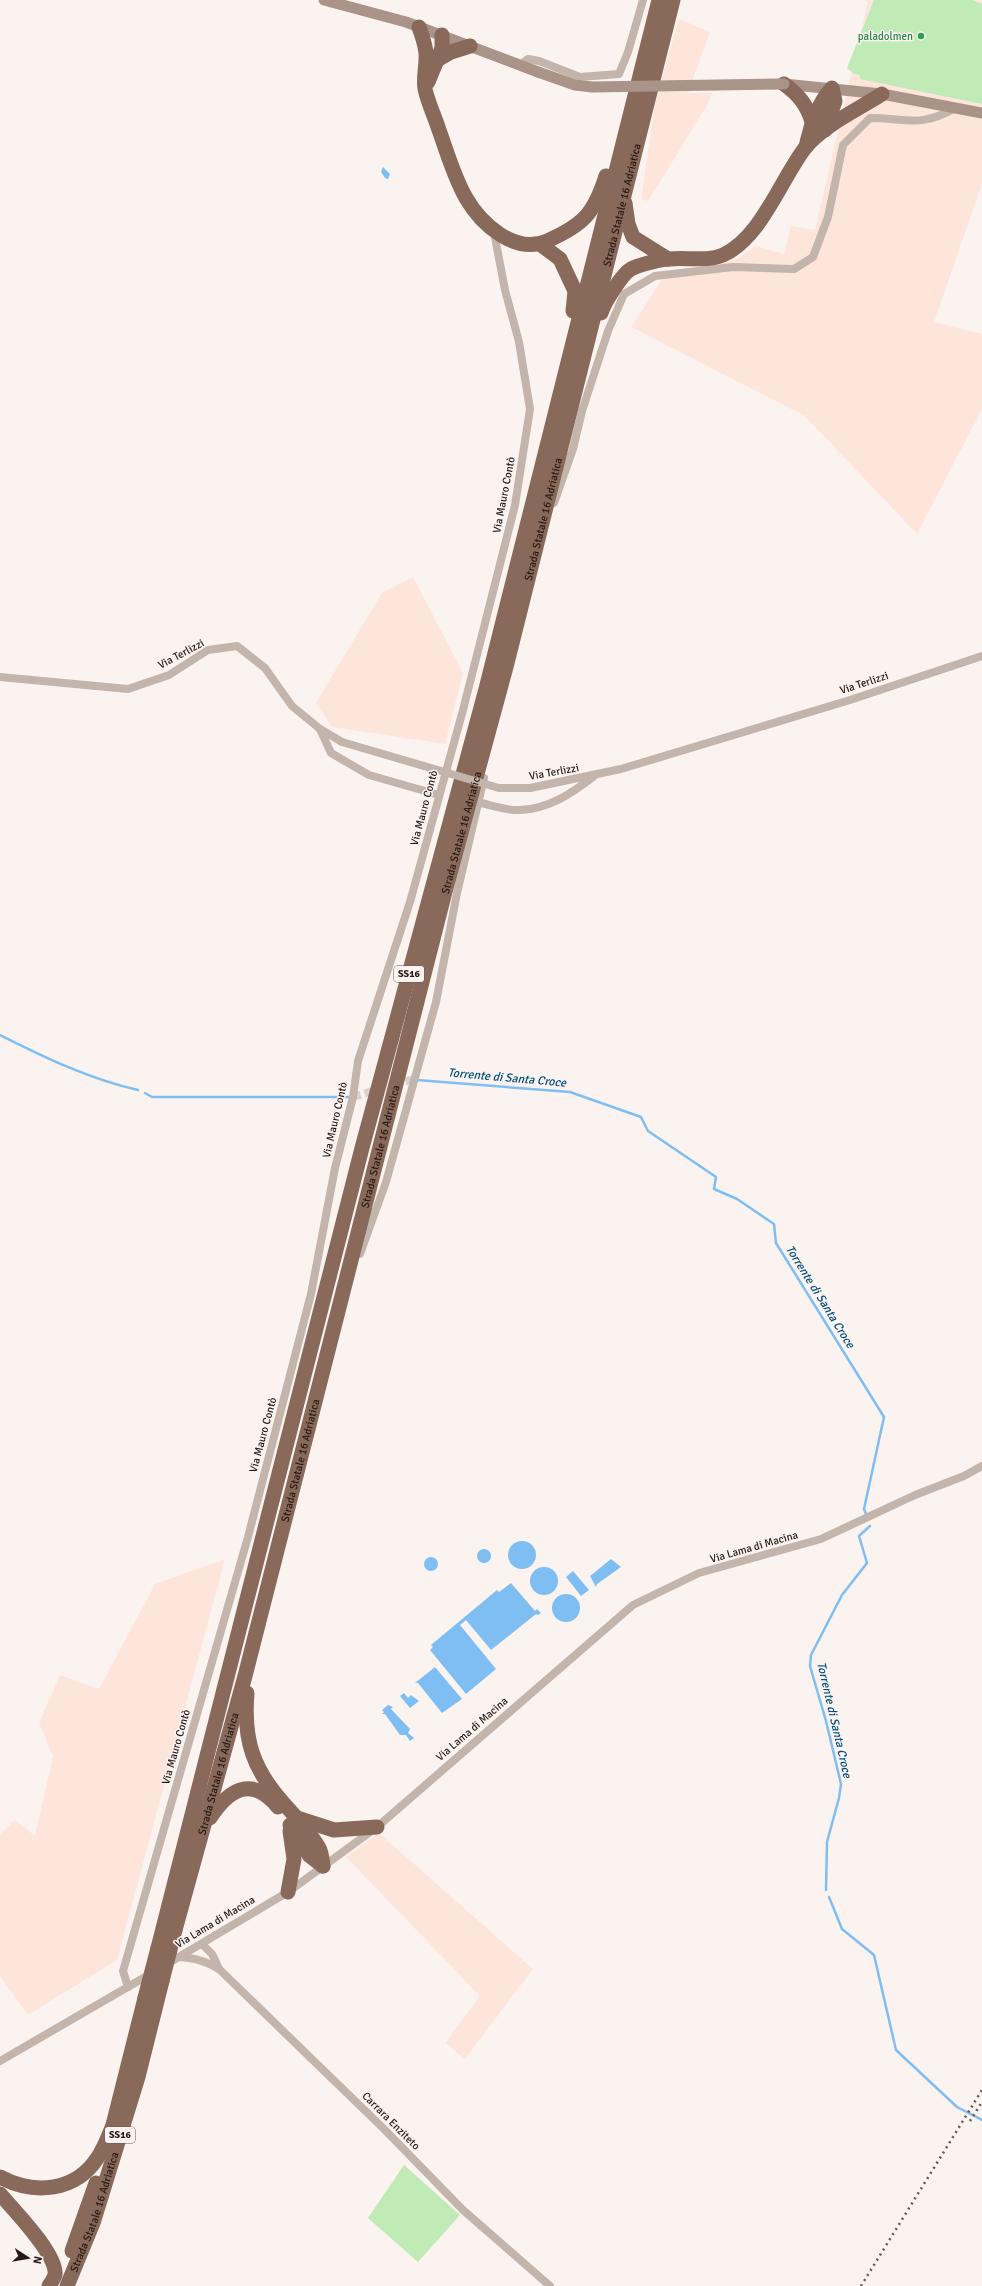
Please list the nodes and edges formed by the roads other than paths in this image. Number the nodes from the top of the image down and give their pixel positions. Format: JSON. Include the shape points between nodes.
{"nodes":[{"id":1,"x":324,"y":0,"type":"edge"},
{"id":2,"x":643,"y":0,"type":"edge"},
{"id":3,"x":659,"y":0,"type":"edge"},
{"id":4,"x":673,"y":0,"type":"edge"},
{"id":5,"x":419,"y":27,"type":"junction"},
{"id":6,"x":442,"y":36,"type":"junction"},
{"id":7,"x":470,"y":46,"type":"junction"},
{"id":8,"x":432,"y":57,"type":"junction"},
{"id":9,"x":520,"y":65,"type":"junction"},
{"id":10,"x":784,"y":84,"type":"junction"},
{"id":11,"x":832,"y":88,"type":"junction"},
{"id":12,"x":882,"y":94,"type":"junction"},
{"id":13,"x":955,"y":108,"type":"junction"},
{"id":14,"x":630,"y":113,"type":"junction"},
{"id":15,"x":982,"y":113,"type":"edge"},
{"id":16,"x":812,"y":122,"type":"junction"},
{"id":17,"x":825,"y":130,"type":"junction"},
{"id":18,"x":806,"y":147,"type":"junction"},
{"id":19,"x":631,"y":165,"type":"junction"},
{"id":20,"x":494,"y":232,"type":"junction"},
{"id":21,"x":540,"y":244,"type":"junction"},
{"id":22,"x":668,"y":259,"type":"junction"},
{"id":23,"x":568,"y":360,"type":"junction"},
{"id":24,"x":571,"y":405,"type":"junction"},
{"id":25,"x":982,"y":656,"type":"edge"},
{"id":26,"x":0,"y":676,"type":"edge"},
{"id":27,"x":320,"y":730,"type":"junction"},
{"id":28,"x":594,"y":776,"type":"junction"},
{"id":29,"x":439,"y":795,"type":"junction"},
{"id":30,"x":477,"y":802,"type":"junction"},
{"id":31,"x":982,"y":1466,"type":"edge"},
{"id":32,"x":281,"y":1562,"type":"dead end"},
{"id":33,"x":249,"y":1660,"type":"junction"},
{"id":34,"x":291,"y":1817,"type":"junction"},
{"id":35,"x":377,"y":1827,"type":"junction"},
{"id":36,"x":202,"y":1830,"type":"junction"},
{"id":37,"x":323,"y":1866,"type":"junction"},
{"id":38,"x":288,"y":1892,"type":"junction"},
{"id":39,"x":217,"y":1935,"type":"junction"},
{"id":40,"x":198,"y":1945,"type":"junction"},
{"id":41,"x":212,"y":1954,"type":"junction"},
{"id":42,"x":178,"y":1957,"type":"junction"},
{"id":43,"x":205,"y":1961,"type":"junction"},
{"id":44,"x":219,"y":1969,"type":"junction"},
{"id":45,"x":128,"y":1987,"type":"junction"},
{"id":46,"x":0,"y":2061,"type":"edge"},
{"id":47,"x":114,"y":2123,"type":"junction"},
{"id":48,"x":0,"y":2176,"type":"edge"},
{"id":49,"x":0,"y":2194,"type":"edge"},
{"id":50,"x":49,"y":2286,"type":"edge"},
{"id":51,"x":59,"y":2286,"type":"edge"},
{"id":52,"x":67,"y":2286,"type":"edge"},
{"id":53,"x":550,"y":2286,"type":"edge"}],
"edges":[{"from":1,"to":5,"type":"street"},
{"from":2,"to":9,"type":"street","via":[[619,74],[580,77],[528,58]]},
{"from":3,"to":14,"type":"highway","name":"Strada Statale 16 Adriatica","number":"SS16"},
{"from":4,"to":19,"type":"highway","name":"Strada Statale 16 Adriatica","number":"SS16"},
{"from":5,"to":6,"type":"street"},
{"from":5,"to":8,"type":"highway"},
{"from":6,"to":7,"type":"street"},
{"from":6,"to":8,"type":"highway","via":[[432,44]]},
{"from":7,"to":8,"type":"highway"},
{"from":7,"to":9,"type":"street"},
{"from":8,"to":20,"type":"highway","via":[[424,70],[426,90],[448,156],[466,198]]},
{"from":9,"to":10,"type":"street","bridge":true,"via":[[575,85],[592,87]]},
{"from":10,"to":11,"type":"street"},
{"from":10,"to":16,"type":"highway","via":[[797,94],[807,107]]},
{"from":11,"to":12,"type":"street"},
{"from":11,"to":16,"type":"highway","via":[[824,96]]},
{"from":11,"to":17,"type":"highway","via":[[835,101]]},
{"from":12,"to":13,"type":"street"},
{"from":12,"to":17,"type":"highway"},
{"from":13,"to":15,"type":"street"},
{"from":13,"to":30,"type":"street","via":[[922,122],[870,118],[843,145],[828,217],[813,257],[794,269],[733,267],[656,276],[624,294],[608,331],[582,411],[573,449],[555,499]]},
{"from":14,"to":21,"type":"highway","via":[[621,124],[597,202],[583,222]]},
{"from":14,"to":23,"type":"highway","name":"Strada Statale 16 Adriatica","number":"SS16"},
{"from":16,"to":18,"type":"highway"},
{"from":17,"to":18,"type":"highway"},
{"from":18,"to":22,"type":"highway","via":[[754,228],[740,244],[723,255]]},
{"from":19,"to":22,"type":"highway","via":[[624,207],[633,237]]},
{"from":19,"to":24,"type":"highway","name":"Strada Statale 16 Adriatica","number":"SS16"},
{"from":20,"to":21,"type":"highway","via":[[519,242]]},
{"from":20,"to":29,"type":"street","name":"Via Mauro Contò","via":[[505,290],[519,342],[530,410],[515,505]]},
{"from":21,"to":23,"type":"highway","via":[[560,259],[575,291]]},
{"from":22,"to":24,"type":"highway","via":[[631,269],[605,302]]},
{"from":23,"to":47,"type":"highway","name":"Strada Statale 16 Adriatica","number":"SS16","bridge":true,"via":[[486,688],[360,1156]]},
{"from":24,"to":33,"type":"highway","name":"Strada Statale 16 Adriatica","number":"SS16","via":[[506,667],[445,892]]},
{"from":25,"to":28,"type":"street","name":"Via Terlizzi","via":[[850,700]]},
{"from":26,"to":27,"type":"street","name":"Via Terlizzi","via":[[128,689],[169,675],[208,650],[237,646],[265,668],[292,706]]},
{"from":27,"to":28,"type":"street","name":"Via Terlizzi","bridge":true,"via":[[342,742],[499,788],[530,788]]},
{"from":27,"to":29,"type":"street","via":[[331,753],[369,775]]},
{"from":28,"to":30,"type":"street","via":[[568,796],[520,811]]},
{"from":29,"to":45,"type":"street","name":"Via Mauro Contò","via":[[410,902],[358,1061],[353,1097],[335,1168],[311,1294],[248,1537],[123,1971]]},
{"from":30,"to":32,"type":"street","via":[[436,1002],[386,1182],[361,1249]]},
{"from":31,"to":35,"type":"street","name":"Via Lama di Macina","via":[[821,1539],[699,1573],[633,1605]]},
{"from":33,"to":34,"type":"highway","via":[[245,1723],[250,1750],[261,1775],[285,1805]]},
{"from":33,"to":36,"type":"highway","name":"Strada Statale 16 Adriatica","number":"SS16"},
{"from":34,"to":35,"type":"highway","via":[[334,1830]]},
{"from":34,"to":36,"type":"highway","via":[[271,1798],[253,1789],[233,1792],[220,1802]]},
{"from":34,"to":37,"type":"highway","via":[[309,1854]]},
{"from":34,"to":38,"type":"highway","via":[[294,1859]]},
{"from":35,"to":37,"type":"street","name":"Via Lama di Macina"},
{"from":36,"to":52,"type":"highway","name":"Strada Statale 16 Adriatica","number":"SS16","bridge":true,"via":[[138,2077],[96,2216]]},
{"from":37,"to":38,"type":"street","name":"Via Lama di Macina"},
{"from":38,"to":39,"type":"street","name":"Via Lama di Macina"},
{"from":39,"to":40,"type":"street","name":"Via Lama di Macina"},
{"from":39,"to":41,"type":"street"},
{"from":40,"to":41,"type":"street","name":"Carrara Enziteto"},
{"from":40,"to":42,"type":"street","name":"Via Lama di Macina"},
{"from":40,"to":43,"type":"street","name":"Carrara Enziteto"},
{"from":41,"to":44,"type":"street","name":"Carrara Enziteto"},
{"from":42,"to":43,"type":"street","name":"Carrara Enziteto"},
{"from":42,"to":45,"type":"street","name":"Via Lama di Macina"},
{"from":43,"to":44,"type":"street","name":"Carrara Enziteto"},
{"from":44,"to":53,"type":"street","name":"Carrara Enziteto","via":[[384,2129],[463,2210]]},
{"from":45,"to":46,"type":"street","name":"Via Lama di Macina"},
{"from":47,"to":48,"type":"highway","via":[[98,2157],[83,2174],[67,2185],[33,2188],[15,2184]]},
{"from":47,"to":51,"type":"highway","name":"Strada Statale 16 Adriatica","number":"SS16","via":[[106,2153]]},
{"from":49,"to":50,"type":"highway","via":[[43,2246],[55,2275]]}]}
